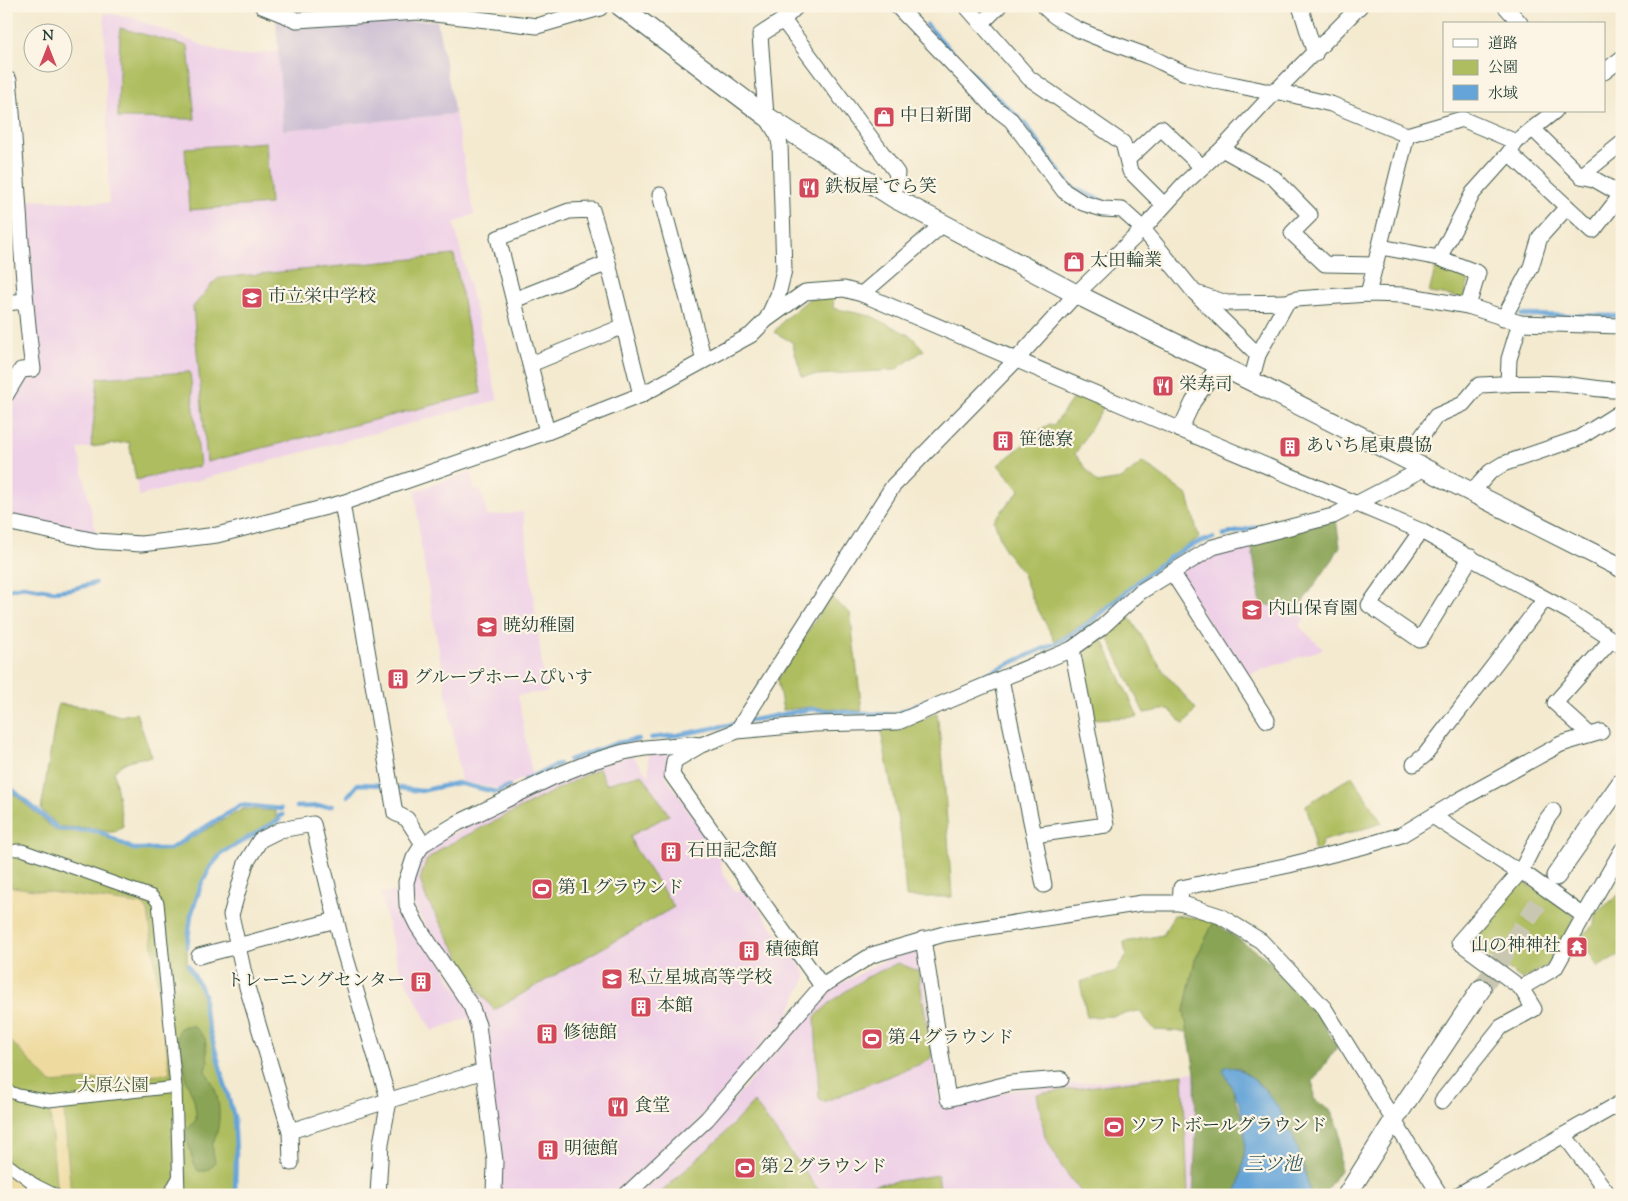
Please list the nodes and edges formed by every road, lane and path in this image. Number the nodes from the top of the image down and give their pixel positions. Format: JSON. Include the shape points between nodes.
{"nodes":[{"id":1,"x":262,"y":6,"type":"edge"},
{"id":2,"x":601,"y":6,"type":"edge"},
{"id":3,"x":620,"y":6,"type":"edge"},
{"id":4,"x":798,"y":6,"type":"edge"},
{"id":5,"x":897,"y":6,"type":"edge"},
{"id":6,"x":966,"y":6,"type":"edge"},
{"id":7,"x":999,"y":6,"type":"edge"},
{"id":8,"x":1044,"y":6,"type":"edge"},
{"id":9,"x":1300,"y":6,"type":"edge"},
{"id":10,"x":1360,"y":6,"type":"edge"},
{"id":11,"x":1504,"y":6,"type":"edge"},
{"id":12,"x":414,"y":9,"type":"edge"},
{"id":13,"x":284,"y":10,"type":"edge"},
{"id":14,"x":783,"y":20,"type":"junction"},
{"id":15,"x":1519,"y":22,"type":"edge"},
{"id":16,"x":981,"y":24,"type":"junction"},
{"id":17,"x":1315,"y":54,"type":"junction"},
{"id":18,"x":1622,"y":58,"type":"edge"},
{"id":19,"x":1606,"y":70,"type":"edge"},
{"id":20,"x":9,"y":80,"type":"dead end"},
{"id":21,"x":1276,"y":91,"type":"junction"},
{"id":22,"x":1554,"y":112,"type":"edge"},
{"id":23,"x":766,"y":116,"type":"junction"},
{"id":24,"x":1533,"y":129,"type":"junction"},
{"id":25,"x":1407,"y":135,"type":"junction"},
{"id":26,"x":11,"y":137,"type":"edge"},
{"id":27,"x":1622,"y":143,"type":"edge"},
{"id":28,"x":1512,"y":148,"type":"junction"},
{"id":29,"x":1222,"y":149,"type":"junction"},
{"id":30,"x":1128,"y":159,"type":"junction"},
{"id":31,"x":1202,"y":167,"type":"junction"},
{"id":32,"x":1580,"y":176,"type":"junction"},
{"id":33,"x":660,"y":195,"type":"dead end"},
{"id":34,"x":1621,"y":195,"type":"edge"},
{"id":35,"x":894,"y":198,"type":"junction"},
{"id":36,"x":1164,"y":205,"type":"junction"},
{"id":37,"x":1568,"y":207,"type":"junction"},
{"id":38,"x":942,"y":225,"type":"junction"},
{"id":39,"x":1143,"y":229,"type":"junction"},
{"id":40,"x":1381,"y":247,"type":"junction"},
{"id":41,"x":1439,"y":258,"type":"junction"},
{"id":42,"x":608,"y":263,"type":"junction"},
{"id":43,"x":1376,"y":265,"type":"junction"},
{"id":44,"x":1195,"y":293,"type":"junction"},
{"id":45,"x":862,"y":294,"type":"junction"},
{"id":46,"x":1076,"y":294,"type":"junction"},
{"id":47,"x":1368,"y":294,"type":"junction"},
{"id":48,"x":25,"y":300,"type":"junction"},
{"id":49,"x":514,"y":300,"type":"junction"},
{"id":50,"x":1287,"y":302,"type":"junction"},
{"id":51,"x":6,"y":303,"type":"edge"},
{"id":52,"x":1468,"y":306,"type":"junction"},
{"id":53,"x":1503,"y":318,"type":"junction"},
{"id":54,"x":766,"y":320,"type":"junction"},
{"id":55,"x":1520,"y":323,"type":"junction"},
{"id":56,"x":624,"y":326,"type":"junction"},
{"id":57,"x":1622,"y":326,"type":"edge"},
{"id":58,"x":1258,"y":355,"type":"junction"},
{"id":59,"x":704,"y":360,"type":"junction"},
{"id":60,"x":1016,"y":360,"type":"junction"},
{"id":61,"x":531,"y":364,"type":"junction"},
{"id":62,"x":1219,"y":365,"type":"junction"},
{"id":63,"x":1251,"y":381,"type":"junction"},
{"id":64,"x":1508,"y":384,"type":"junction"},
{"id":65,"x":1622,"y":390,"type":"edge"},
{"id":66,"x":6,"y":395,"type":"edge"},
{"id":67,"x":640,"y":395,"type":"junction"},
{"id":68,"x":1622,"y":411,"type":"edge"},
{"id":69,"x":1180,"y":430,"type":"junction"},
{"id":70,"x":547,"y":432,"type":"junction"},
{"id":71,"x":1406,"y":459,"type":"junction"},
{"id":72,"x":1423,"y":469,"type":"junction"},
{"id":73,"x":1472,"y":492,"type":"junction"},
{"id":74,"x":342,"y":503,"type":"junction"},
{"id":75,"x":1355,"y":504,"type":"junction"},
{"id":76,"x":6,"y":522,"type":"edge"},
{"id":77,"x":1421,"y":530,"type":"junction"},
{"id":78,"x":1471,"y":558,"type":"junction"},
{"id":79,"x":1622,"y":568,"type":"edge"},
{"id":80,"x":1172,"y":572,"type":"junction"},
{"id":81,"x":1546,"y":599,"type":"junction"},
{"id":82,"x":1617,"y":642,"type":"edge"},
{"id":83,"x":1072,"y":649,"type":"junction"},
{"id":84,"x":1001,"y":679,"type":"junction"},
{"id":85,"x":1267,"y":720,"type":"dead end"},
{"id":86,"x":737,"y":731,"type":"junction"},
{"id":87,"x":701,"y":745,"type":"junction"},
{"id":88,"x":1414,"y":764,"type":"dead end"},
{"id":89,"x":1622,"y":782,"type":"edge"},
{"id":90,"x":1553,"y":811,"type":"dead end"},
{"id":91,"x":1434,"y":816,"type":"junction"},
{"id":92,"x":1034,"y":835,"type":"junction"},
{"id":93,"x":422,"y":844,"type":"junction"},
{"id":94,"x":16,"y":850,"type":"dead end"},
{"id":95,"x":1622,"y":850,"type":"edge"},
{"id":96,"x":1521,"y":871,"type":"junction"},
{"id":97,"x":1556,"y":876,"type":"tunnel mouth"},
{"id":98,"x":1044,"y":885,"type":"dead end"},
{"id":99,"x":1180,"y":903,"type":"junction"},
{"id":100,"x":1584,"y":916,"type":"junction"},
{"id":101,"x":336,"y":920,"type":"junction"},
{"id":102,"x":924,"y":939,"type":"junction"},
{"id":103,"x":238,"y":945,"type":"junction"},
{"id":104,"x":199,"y":956,"type":"dead end"},
{"id":105,"x":822,"y":986,"type":"junction"},
{"id":106,"x":1521,"y":988,"type":"junction"},
{"id":107,"x":1481,"y":989,"type":"tunnel mouth"},
{"id":108,"x":484,"y":1071,"type":"junction"},
{"id":109,"x":1061,"y":1079,"type":"dead end"},
{"id":110,"x":176,"y":1088,"type":"junction"},
{"id":111,"x":6,"y":1090,"type":"edge"},
{"id":112,"x":389,"y":1101,"type":"junction"},
{"id":113,"x":1442,"y":1101,"type":"dead end"},
{"id":114,"x":1622,"y":1102,"type":"edge"},
{"id":115,"x":1394,"y":1120,"type":"junction"},
{"id":116,"x":290,"y":1130,"type":"junction"},
{"id":117,"x":1564,"y":1135,"type":"junction"},
{"id":118,"x":6,"y":1163,"type":"edge"},
{"id":119,"x":291,"y":1163,"type":"dead end"},
{"id":120,"x":178,"y":1178,"type":"junction"},
{"id":121,"x":32,"y":1189,"type":"edge"},
{"id":122,"x":56,"y":1195,"type":"edge"},
{"id":123,"x":168,"y":1195,"type":"edge"},
{"id":124,"x":179,"y":1195,"type":"edge"},
{"id":125,"x":378,"y":1195,"type":"edge"},
{"id":126,"x":494,"y":1195,"type":"edge"},
{"id":127,"x":626,"y":1195,"type":"edge"},
{"id":128,"x":1347,"y":1195,"type":"edge"},
{"id":129,"x":1440,"y":1195,"type":"edge"},
{"id":130,"x":1458,"y":1195,"type":"edge"},
{"id":131,"x":1609,"y":1195,"type":"edge"}],
"edges":[{"from":1,"to":13,"type":"street"},
{"from":2,"to":12,"type":"street","via":[[537,26]]},
{"from":3,"to":23,"type":"street"},
{"from":4,"to":14,"type":"street"},
{"from":5,"to":39,"type":"street","via":[[994,107],[1011,120],[1064,191],[1082,203],[1122,210]]},
{"from":6,"to":16,"type":"street"},
{"from":7,"to":16,"type":"street"},
{"from":8,"to":21,"type":"street","via":[[1051,15],[1068,24],[1185,73],[1264,92]]},
{"from":9,"to":17,"type":"street"},
{"from":10,"to":17,"type":"street"},
{"from":11,"to":15,"type":"street"},
{"from":12,"to":13,"type":"street","via":[[297,20]]},
{"from":14,"to":23,"type":"street","via":[[760,35]]},
{"from":14,"to":35,"type":"street","via":[[897,173]]},
{"from":16,"to":30,"type":"street","via":[[1029,78],[1123,143]]},
{"from":17,"to":21,"type":"street"},
{"from":18,"to":19,"type":"street"},
{"from":20,"to":26,"type":"street"},
{"from":21,"to":25,"type":"street","via":[[1331,104]]},
{"from":21,"to":29,"type":"street"},
{"from":22,"to":24,"type":"street"},
{"from":23,"to":35,"type":"street"},
{"from":23,"to":54,"type":"street","via":[[780,145],[784,270],[778,295]]},
{"from":24,"to":28,"type":"street"},
{"from":24,"to":32,"type":"street"},
{"from":25,"to":28,"type":"street","via":[[1462,119]]},
{"from":25,"to":40,"type":"street"},
{"from":26,"to":48,"type":"street"},
{"from":27,"to":32,"type":"street"},
{"from":28,"to":37,"type":"street"},
{"from":28,"to":41,"type":"street","via":[[1473,193]]},
{"from":29,"to":31,"type":"street"},
{"from":29,"to":43,"type":"street","via":[[1274,178],[1310,215],[1292,233],[1325,264]]},
{"from":30,"to":31,"type":"street","via":[[1161,128]]},
{"from":30,"to":36,"type":"street","via":[[1130,171]]},
{"from":31,"to":36,"type":"street"},
{"from":32,"to":34,"type":"street","via":[[1594,179]]},
{"from":33,"to":59,"type":"street"},
{"from":34,"to":37,"type":"street","via":[[1593,232]]},
{"from":35,"to":38,"type":"street"},
{"from":36,"to":39,"type":"street"},
{"from":37,"to":53,"type":"street","via":[[1540,237],[1531,267]]},
{"from":38,"to":45,"type":"street"},
{"from":38,"to":46,"type":"street"},
{"from":39,"to":44,"type":"street"},
{"from":39,"to":46,"type":"street"},
{"from":40,"to":41,"type":"street"},
{"from":40,"to":43,"type":"street"},
{"from":41,"to":52,"type":"street","via":[[1478,273]]},
{"from":42,"to":49,"type":"street"},
{"from":42,"to":49,"type":"street","via":[[592,210],[569,211],[498,238]]},
{"from":42,"to":56,"type":"street"},
{"from":43,"to":47,"type":"street"},
{"from":44,"to":50,"type":"street","via":[[1227,303]]},
{"from":44,"to":58,"type":"street"},
{"from":45,"to":54,"type":"street","via":[[844,290],[805,292]]},
{"from":45,"to":60,"type":"street"},
{"from":46,"to":60,"type":"street"},
{"from":46,"to":62,"type":"street"},
{"from":47,"to":50,"type":"street"},
{"from":47,"to":52,"type":"street","via":[[1404,295]]},
{"from":48,"to":51,"type":"street"},
{"from":48,"to":66,"type":"street","via":[[33,369],[22,370]]},
{"from":49,"to":61,"type":"street"},
{"from":50,"to":58,"type":"street"},
{"from":52,"to":53,"type":"street"},
{"from":53,"to":55,"type":"street"},
{"from":54,"to":59,"type":"street","via":[[751,335]]},
{"from":55,"to":57,"type":"street"},
{"from":55,"to":64,"type":"street","via":[[1509,359]]},
{"from":56,"to":61,"type":"street"},
{"from":56,"to":67,"type":"street"},
{"from":58,"to":63,"type":"street"},
{"from":59,"to":67,"type":"street"},
{"from":60,"to":69,"type":"street"},
{"from":60,"to":86,"type":"street","via":[[893,486]]},
{"from":61,"to":70,"type":"street"},
{"from":62,"to":63,"type":"street"},
{"from":62,"to":69,"type":"street","via":[[1193,402]]},
{"from":63,"to":71,"type":"street"},
{"from":64,"to":65,"type":"street","via":[[1563,384]]},
{"from":64,"to":71,"type":"street","via":[[1479,385],[1463,404],[1436,416]]},
{"from":67,"to":70,"type":"street"},
{"from":68,"to":73,"type":"street","via":[[1579,438],[1503,464],[1490,472]]},
{"from":69,"to":75,"type":"street"},
{"from":70,"to":74,"type":"street"},
{"from":71,"to":72,"type":"street"},
{"from":72,"to":73,"type":"street"},
{"from":72,"to":75,"type":"street"},
{"from":73,"to":79,"type":"street"},
{"from":74,"to":76,"type":"street","via":[[217,535],[141,544],[96,541]]},
{"from":74,"to":93,"type":"street","via":[[395,813],[407,819]]},
{"from":75,"to":77,"type":"street"},
{"from":75,"to":80,"type":"street","via":[[1333,516],[1213,547]]},
{"from":77,"to":78,"type":"street"},
{"from":77,"to":78,"type":"street","via":[[1369,605],[1420,640]]},
{"from":78,"to":81,"type":"street"},
{"from":80,"to":83,"type":"street","via":[[1140,592]]},
{"from":80,"to":85,"type":"street"},
{"from":81,"to":82,"type":"street"},
{"from":81,"to":88,"type":"street","via":[[1425,755]]},
{"from":82,"to":91,"type":"street","via":[[1555,703],[1596,733],[1561,744]]},
{"from":83,"to":84,"type":"street"},
{"from":83,"to":92,"type":"street","via":[[1106,825]]},
{"from":84,"to":86,"type":"street","via":[[898,722],[814,724]]},
{"from":84,"to":92,"type":"street"},
{"from":86,"to":87,"type":"street"},
{"from":87,"to":93,"type":"street","via":[[644,748],[593,761],[458,823]]},
{"from":87,"to":105,"type":"street","via":[[674,761],[672,775]]},
{"from":89,"to":97,"type":"street"},
{"from":90,"to":96,"type":"street"},
{"from":91,"to":96,"type":"street"},
{"from":91,"to":99,"type":"street","via":[[1401,835],[1361,847],[1181,888]]},
{"from":92,"to":98,"type":"street"},
{"from":93,"to":108,"type":"street","via":[[406,882],[408,905],[417,925],[471,1006],[478,1025]]},
{"from":94,"to":110,"type":"street","via":[[152,896],[158,903]]},
{"from":95,"to":100,"type":"street"},
{"from":96,"to":100,"type":"street"},
{"from":96,"to":106,"type":"street","via":[[1459,942]]},
{"from":99,"to":102,"type":"street","via":[[1142,903]]},
{"from":99,"to":115,"type":"street","via":[[1220,916],[1261,941],[1324,1008]]},
{"from":100,"to":106,"type":"street","via":[[1555,968]]},
{"from":101,"to":103,"type":"street"},
{"from":101,"to":103,"type":"street","via":[[313,824],[280,830],[260,840],[246,863],[231,915]]},
{"from":101,"to":112,"type":"street"},
{"from":102,"to":105,"type":"street","via":[[872,955]]},
{"from":102,"to":109,"type":"street","via":[[948,1098],[1011,1083]]},
{"from":103,"to":104,"type":"street"},
{"from":103,"to":116,"type":"street","via":[[247,987]]},
{"from":105,"to":127,"type":"street","via":[[707,1120]]},
{"from":106,"to":113,"type":"street","via":[[1534,1009],[1501,1027]]},
{"from":107,"to":115,"type":"street"},
{"from":108,"to":112,"type":"street"},
{"from":108,"to":126,"type":"street","via":[[495,1161]]},
{"from":110,"to":111,"type":"street","via":[[49,1101]]},
{"from":110,"to":120,"type":"street"},
{"from":112,"to":116,"type":"street"},
{"from":112,"to":125,"type":"street","via":[[381,1143]]},
{"from":114,"to":117,"type":"street"},
{"from":115,"to":128,"type":"street"},
{"from":115,"to":129,"type":"street"},
{"from":116,"to":119,"type":"street"},
{"from":117,"to":130,"type":"street"},
{"from":117,"to":131,"type":"street"},
{"from":118,"to":121,"type":"street"},
{"from":120,"to":123,"type":"street"},
{"from":120,"to":124,"type":"street"},
{"from":121,"to":122,"type":"street"}]}
